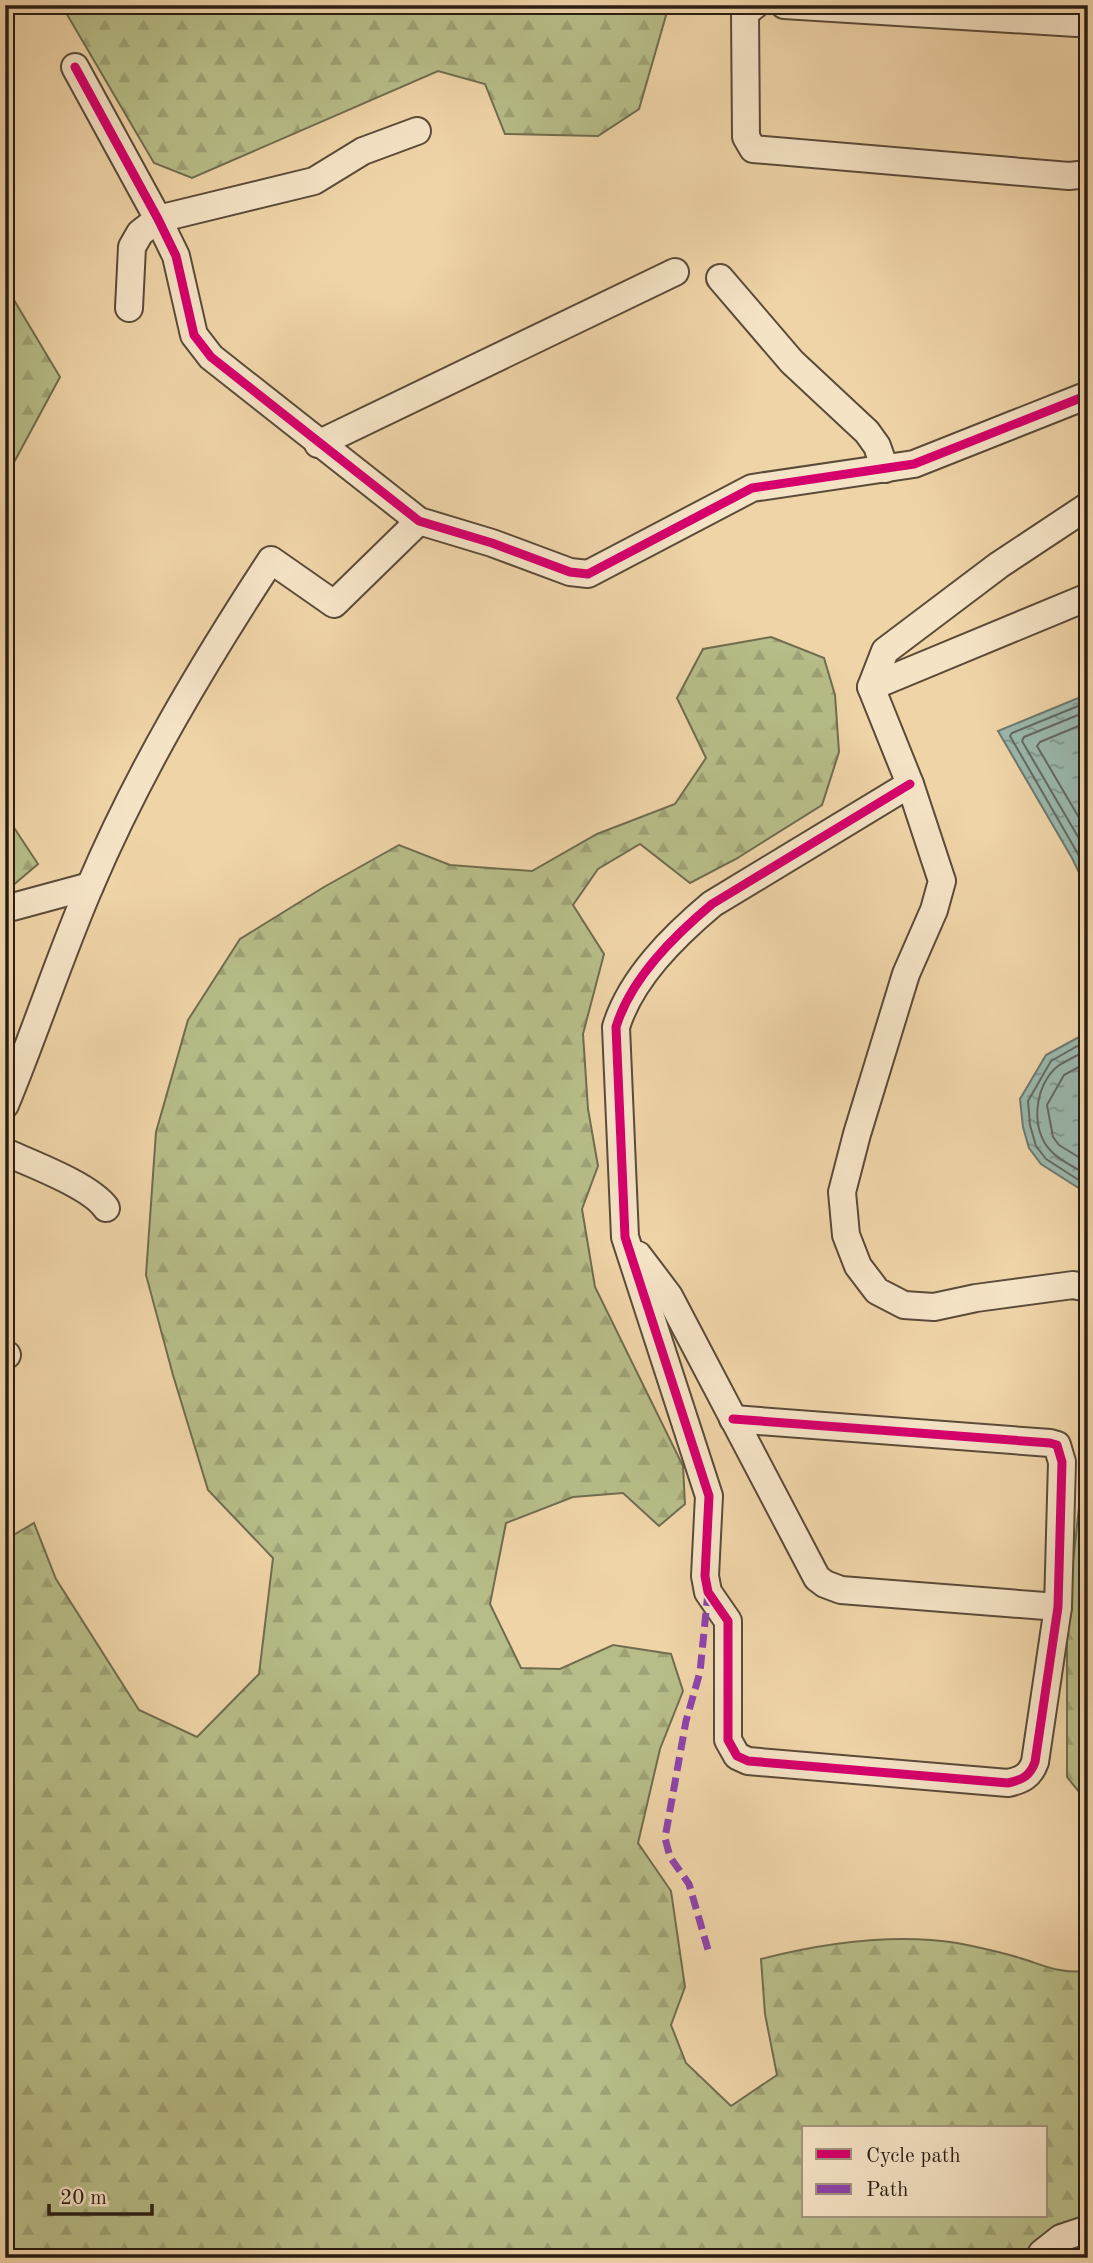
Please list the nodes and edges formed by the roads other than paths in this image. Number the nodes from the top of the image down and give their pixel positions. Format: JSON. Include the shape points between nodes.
{"nodes":[{"id":1,"x":755,"y":5,"type":"edge"},
{"id":2,"x":784,"y":5,"type":"edge"},
{"id":3,"x":1088,"y":21,"type":"edge"},
{"id":4,"x":75,"y":67,"type":"dead end"},
{"id":5,"x":416,"y":131,"type":"dead end"},
{"id":6,"x":1088,"y":174,"type":"edge"},
{"id":7,"x":158,"y":219,"type":"junction"},
{"id":8,"x":674,"y":272,"type":"dead end"},
{"id":9,"x":720,"y":278,"type":"dead end"},
{"id":10,"x":129,"y":308,"type":"dead end"},
{"id":11,"x":1088,"y":395,"type":"edge"},
{"id":12,"x":318,"y":444,"type":"junction"},
{"id":13,"x":885,"y":469,"type":"junction"},
{"id":14,"x":1088,"y":506,"type":"edge"},
{"id":15,"x":419,"y":520,"type":"junction"},
{"id":16,"x":1088,"y":597,"type":"edge"},
{"id":17,"x":871,"y":687,"type":"junction"},
{"id":18,"x":910,"y":784,"type":"junction"},
{"id":19,"x":90,"y":886,"type":"junction"},
{"id":20,"x":5,"y":909,"type":"edge"},
{"id":21,"x":5,"y":1105,"type":"edge"},
{"id":22,"x":5,"y":1152,"type":"edge"},
{"id":23,"x":106,"y":1208,"type":"dead end"},
{"id":24,"x":625,"y":1237,"type":"junction"},
{"id":25,"x":1088,"y":1288,"type":"edge"},
{"id":26,"x":733,"y":1419,"type":"junction"},
{"id":27,"x":1058,"y":1607,"type":"junction"},
{"id":28,"x":1088,"y":2229,"type":"edge"},
{"id":29,"x":1042,"y":2253,"type":"dead end"}],
"edges":[{"from":1,"to":6,"type":"street","via":[[745,13],[746,137],[754,149]]},
{"from":2,"to":3,"type":"street"},
{"from":4,"to":7,"type":"street"},
{"from":5,"to":7,"type":"street","via":[[363,151],[314,181]]},
{"from":7,"to":10,"type":"street","via":[[134,240]]},
{"from":7,"to":12,"type":"street","via":[[176,256],[194,335],[211,357]]},
{"from":8,"to":12,"type":"street"},
{"from":9,"to":13,"type":"street","via":[[792,362],[867,432]]},
{"from":11,"to":13,"type":"street","via":[[914,464]]},
{"from":12,"to":15,"type":"street"},
{"from":13,"to":15,"type":"street","via":[[752,488],[588,574],[570,572]]},
{"from":14,"to":17,"type":"street","via":[[999,565],[885,651]]},
{"from":15,"to":19,"type":"street","via":[[334,604],[271,560],[191,686]]},
{"from":16,"to":17,"type":"street"},
{"from":17,"to":18,"type":"street"},
{"from":18,"to":24,"type":"street","via":[[712,904],[684,928],[622,1007],[616,1027]]},
{"from":18,"to":25,"type":"street","via":[[942,881],[906,974],[857,1134],[842,1192],[846,1235],[858,1266],[877,1291],[904,1305],[934,1307],[1073,1285]]},
{"from":19,"to":20,"type":"street"},
{"from":19,"to":21,"type":"street"},
{"from":22,"to":23,"type":"street","via":[[85,1189]]},
{"from":24,"to":26,"type":"street","via":[[669,1296]]},
{"from":24,"to":27,"type":"street","via":[[709,1496],[705,1576],[708,1592],[727,1620],[728,1740],[737,1756],[748,1761],[1018,1781],[1031,1772],[1035,1762]]},
{"from":26,"to":27,"type":"street","via":[[817,1578],[825,1584],[841,1590]]},
{"from":26,"to":27,"type":"street","via":[[1057,1446],[1062,1462]]},
{"from":28,"to":29,"type":"street","via":[[1061,2238]]}]}
